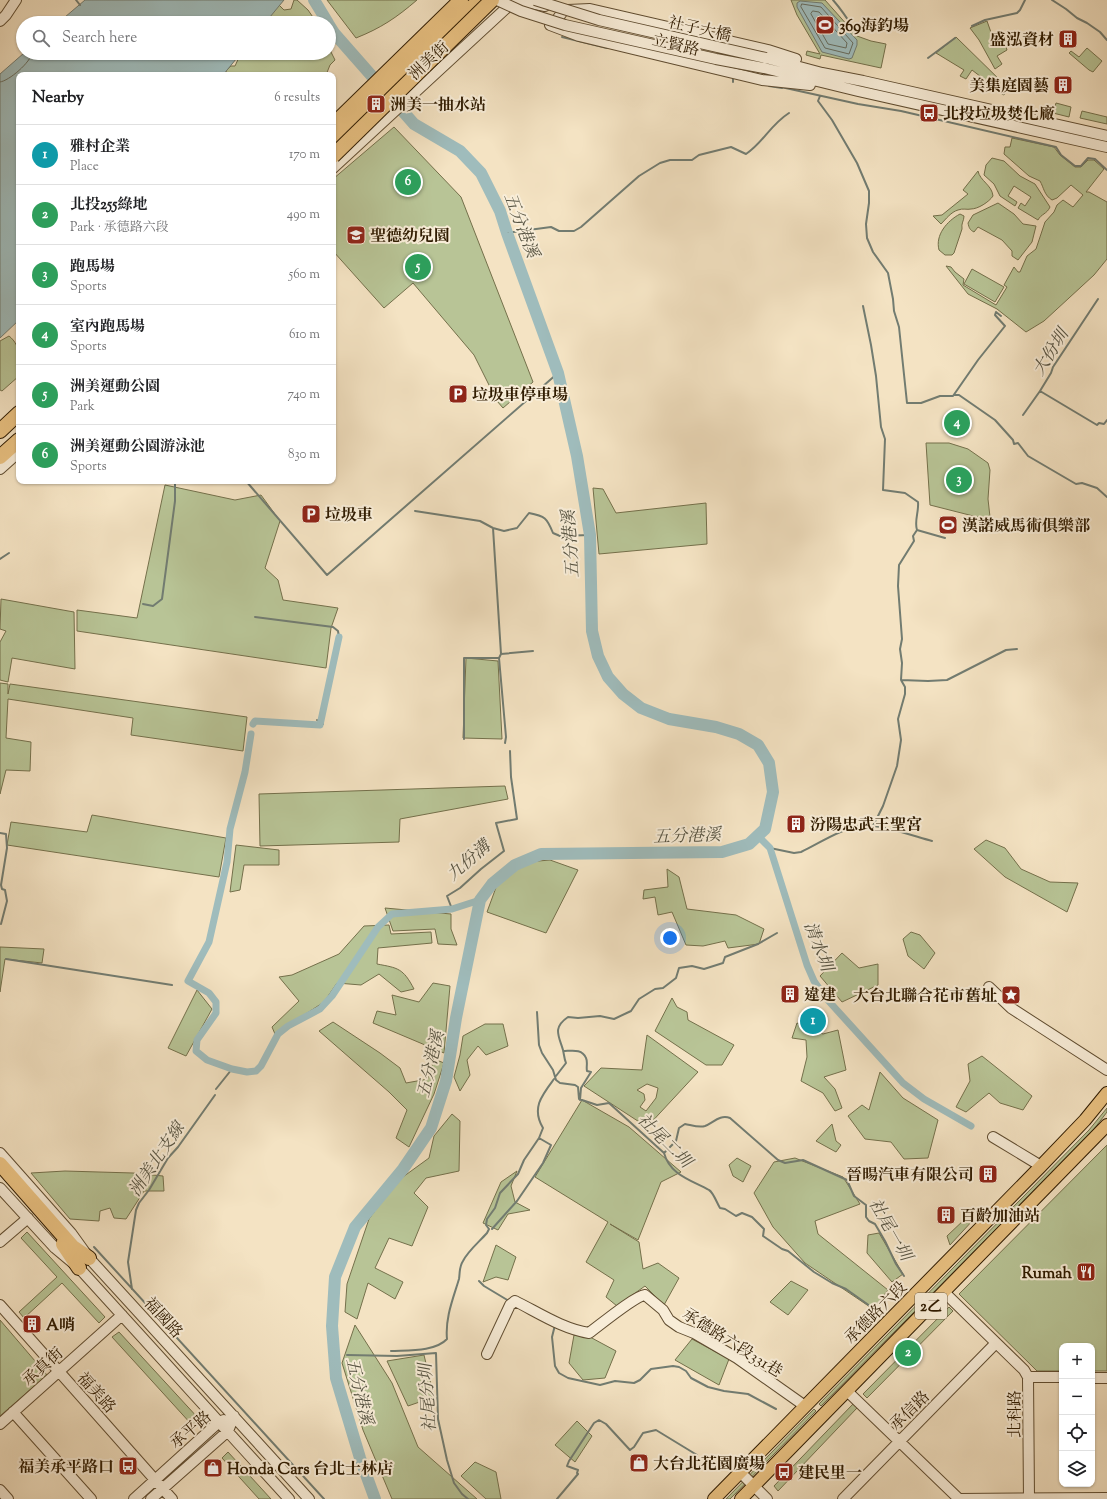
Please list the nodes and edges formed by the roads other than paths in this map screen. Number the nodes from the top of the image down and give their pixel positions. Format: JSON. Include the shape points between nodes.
{"nodes":[{"id":1,"x":16,"y":0,"type":"edge"},
{"id":2,"x":461,"y":0,"type":"edge"},
{"id":3,"x":486,"y":0,"type":"edge"},
{"id":4,"x":492,"y":0,"type":"edge"},
{"id":5,"x":535,"y":0,"type":"edge"},
{"id":6,"x":551,"y":0,"type":"edge"},
{"id":7,"x":509,"y":2,"type":"edge"},
{"id":8,"x":564,"y":10,"type":"junction"},
{"id":9,"x":0,"y":21,"type":"edge"},
{"id":10,"x":454,"y":23,"type":"junction"},
{"id":11,"x":557,"y":27,"type":"junction"},
{"id":12,"x":716,"y":60,"type":"junction"},
{"id":13,"x":765,"y":60,"type":"junction"},
{"id":14,"x":845,"y":82,"type":"junction"},
{"id":15,"x":918,"y":93,"type":"junction"},
{"id":16,"x":916,"y":104,"type":"junction"},
{"id":17,"x":336,"y":122,"type":"edge"},
{"id":18,"x":1107,"y":136,"type":"edge"},
{"id":19,"x":336,"y":138,"type":"edge"},
{"id":20,"x":1107,"y":147,"type":"edge"},
{"id":21,"x":336,"y":153,"type":"edge"},
{"id":22,"x":336,"y":165,"type":"edge"},
{"id":23,"x":16,"y":416,"type":"edge"},
{"id":24,"x":0,"y":431,"type":"edge"},
{"id":25,"x":16,"y":443,"type":"edge"},
{"id":26,"x":16,"y":455,"type":"edge"},
{"id":27,"x":0,"y":457,"type":"edge"},
{"id":28,"x":0,"y":469,"type":"edge"},
{"id":29,"x":989,"y":987,"type":"dead end"},
{"id":30,"x":1107,"y":1070,"type":"edge"},
{"id":31,"x":1107,"y":1094,"type":"edge"},
{"id":32,"x":1107,"y":1125,"type":"edge"},
{"id":33,"x":993,"y":1137,"type":"dead end"},
{"id":34,"x":0,"y":1153,"type":"edge"},
{"id":35,"x":0,"y":1164,"type":"edge"},
{"id":36,"x":1042,"y":1166,"type":"junction"},
{"id":37,"x":0,"y":1174,"type":"edge"},
{"id":38,"x":0,"y":1188,"type":"edge"},
{"id":39,"x":28,"y":1218,"type":"junction"},
{"id":40,"x":0,"y":1242,"type":"edge"},
{"id":41,"x":90,"y":1258,"type":"junction"},
{"id":42,"x":79,"y":1268,"type":"junction"},
{"id":43,"x":944,"y":1292,"type":"junction"},
{"id":44,"x":0,"y":1305,"type":"edge"},
{"id":45,"x":122,"y":1315,"type":"junction"},
{"id":46,"x":996,"y":1343,"type":"junction"},
{"id":47,"x":487,"y":1354,"type":"dead end"},
{"id":48,"x":59,"y":1372,"type":"junction"},
{"id":49,"x":1028,"y":1377,"type":"junction"},
{"id":50,"x":1059,"y":1377,"type":"edge"},
{"id":51,"x":1095,"y":1378,"type":"edge"},
{"id":52,"x":1107,"y":1378,"type":"edge"},
{"id":53,"x":847,"y":1391,"type":"junction"},
{"id":54,"x":805,"y":1406,"type":"junction"},
{"id":55,"x":13,"y":1412,"type":"junction"},
{"id":56,"x":234,"y":1416,"type":"junction"},
{"id":57,"x":219,"y":1422,"type":"junction"},
{"id":58,"x":0,"y":1424,"type":"edge"},
{"id":59,"x":228,"y":1431,"type":"junction"},
{"id":60,"x":899,"y":1441,"type":"junction"},
{"id":61,"x":740,"y":1472,"type":"junction"},
{"id":62,"x":155,"y":1480,"type":"junction"},
{"id":63,"x":754,"y":1486,"type":"junction"},
{"id":64,"x":163,"y":1489,"type":"junction"},
{"id":65,"x":0,"y":1490,"type":"edge"},
{"id":66,"x":1107,"y":1498,"type":"edge"},
{"id":67,"x":8,"y":1499,"type":"edge"},
{"id":68,"x":91,"y":1499,"type":"edge"},
{"id":69,"x":134,"y":1499,"type":"edge"},
{"id":70,"x":151,"y":1499,"type":"edge"},
{"id":71,"x":172,"y":1499,"type":"edge"},
{"id":72,"x":289,"y":1499,"type":"edge"},
{"id":73,"x":309,"y":1499,"type":"edge"},
{"id":74,"x":714,"y":1499,"type":"edge"},
{"id":75,"x":741,"y":1499,"type":"edge"},
{"id":76,"x":767,"y":1499,"type":"edge"},
{"id":77,"x":843,"y":1499,"type":"edge"},
{"id":78,"x":1029,"y":1499,"type":"edge"}],
"edges":[{"from":1,"to":9,"type":"street"},
{"from":2,"to":17,"type":"highway"},
{"from":3,"to":10,"type":"highway","via":[[469,9]]},
{"from":3,"to":12,"type":"street","bridge":true,"via":[[519,16],[564,30],[669,54]]},
{"from":4,"to":21,"type":"highway","bridge":true},
{"from":5,"to":13,"type":"street","name":"社子大橋","bridge":true,"via":[[599,20]]},
{"from":6,"to":13,"type":"street","via":[[600,16]]},
{"from":7,"to":8,"type":"street","name":"立賢路"},
{"from":7,"to":10,"type":"highway","via":[[472,10]]},
{"from":7,"to":11,"type":"street","name":"立賢路"},
{"from":7,"to":12,"type":"street","name":"社子大橋","bridge":true,"via":[[521,11],[565,25]]},
{"from":7,"to":22,"type":"street","name":"洲美街"},
{"from":8,"to":11,"type":"street","via":[[558,18]]},
{"from":8,"to":14,"type":"street","name":"立賢路","via":[[590,9],[768,50],[831,70]]},
{"from":10,"to":19,"type":"highway"},
{"from":11,"to":14,"type":"street","name":"立賢路","via":[[579,36],[762,80],[827,87]]},
{"from":12,"to":13,"type":"street","name":"社子大橋","bridge":true},
{"from":13,"to":14,"type":"street","name":"立賢路"},
{"from":13,"to":14,"type":"street","name":"立賢路","via":[[799,66]]},
{"from":14,"to":15,"type":"street","name":"立賢路"},
{"from":14,"to":16,"type":"street","name":"立賢路"},
{"from":15,"to":16,"type":"street"},
{"from":15,"to":18,"type":"street","name":"立賢路"},
{"from":16,"to":20,"type":"street","name":"立賢路"},
{"from":23,"to":24,"type":"highway"},
{"from":25,"to":27,"type":"highway"},
{"from":26,"to":28,"type":"street"},
{"from":29,"to":30,"type":"street","via":[[1011,1008]]},
{"from":31,"to":36,"type":"main road","name":"承德路六段","number":"2乙"},
{"from":32,"to":43,"type":"main road","number":"2乙"},
{"from":33,"to":36,"type":"street"},
{"from":34,"to":41,"type":"street","name":"福國路"},
{"from":35,"to":41,"type":"highway","via":[[73,1247]]},
{"from":36,"to":54,"type":"main road","name":"承德路六段","number":"2乙"},
{"from":37,"to":42,"type":"highway","via":[[61,1241]]},
{"from":38,"to":39,"type":"street","name":"福國路"},
{"from":39,"to":40,"type":"street"},
{"from":39,"to":42,"type":"street","name":"福國路","via":[[55,1248]]},
{"from":41,"to":56,"type":"street","name":"福國路"},
{"from":42,"to":45,"type":"street","name":"福國路"},
{"from":43,"to":46,"type":"street","name":"北科路"},
{"from":43,"to":53,"type":"main road","number":"2乙"},
{"from":44,"to":48,"type":"street","name":"福美路"},
{"from":45,"to":48,"type":"street","name":"承真街"},
{"from":45,"to":57,"type":"street","name":"福國路"},
{"from":46,"to":49,"type":"street","name":"北科路"},
{"from":46,"to":60,"type":"street","name":"承信路"},
{"from":47,"to":54,"type":"street","name":"承德路六段331巷","via":[[510,1304],[515,1301],[576,1331],[589,1333],[628,1303],[644,1295],[679,1327],[737,1358]]},
{"from":48,"to":55,"type":"street","name":"承真街"},
{"from":48,"to":62,"type":"street","name":"福美路"},
{"from":49,"to":50,"type":"street"},
{"from":49,"to":78,"type":"street","name":"北科路"},
{"from":51,"to":52,"type":"street"},
{"from":53,"to":60,"type":"street"},
{"from":53,"to":63,"type":"main road","number":"2乙"},
{"from":54,"to":61,"type":"main road","name":"承德路六段","number":"2乙"},
{"from":55,"to":58,"type":"street","name":"承真街"},
{"from":55,"to":68,"type":"street"},
{"from":56,"to":57,"type":"street","name":"承平路"},
{"from":56,"to":59,"type":"street","name":"承平路"},
{"from":56,"to":73,"type":"street","name":"福國路"},
{"from":57,"to":59,"type":"street","name":"福國路"},
{"from":57,"to":62,"type":"street","name":"承平路"},
{"from":59,"to":64,"type":"street","name":"承平路"},
{"from":59,"to":72,"type":"street","name":"福國路"},
{"from":60,"to":77,"type":"street","name":"承信路"},
{"from":60,"to":78,"type":"street","via":[[959,1499]]},
{"from":61,"to":63,"type":"street"},
{"from":61,"to":74,"type":"main road","name":"承德路六段","number":"2乙"},
{"from":62,"to":64,"type":"street","name":"福美路"},
{"from":62,"to":69,"type":"street","name":"承平路"},
{"from":63,"to":75,"type":"main road","number":"2乙"},
{"from":63,"to":76,"type":"street"},
{"from":64,"to":70,"type":"street","name":"承平路"},
{"from":64,"to":71,"type":"street","name":"福美路"},
{"from":65,"to":67,"type":"street"},
{"from":66,"to":78,"type":"street"}]}
